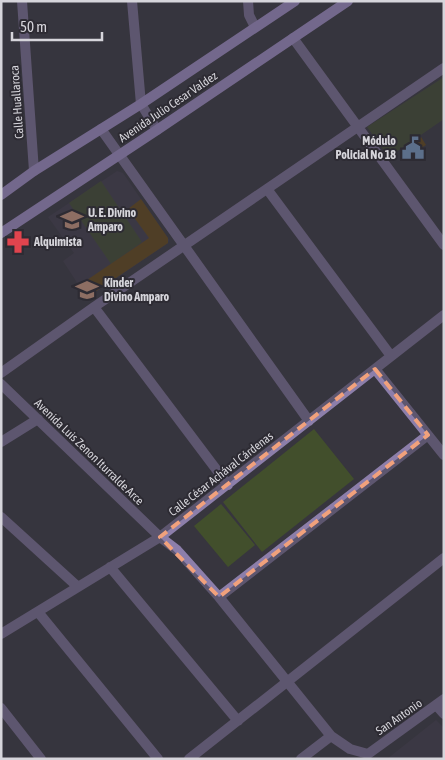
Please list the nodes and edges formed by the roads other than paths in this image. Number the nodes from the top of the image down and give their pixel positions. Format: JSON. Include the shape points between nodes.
{"nodes":[{"id":1,"x":22,"y":1,"type":"edge"},
{"id":2,"x":132,"y":1,"type":"edge"},
{"id":3,"x":248,"y":1,"type":"edge"},
{"id":4,"x":295,"y":1,"type":"edge"},
{"id":5,"x":348,"y":1,"type":"edge"},
{"id":6,"x":255,"y":28,"type":"junction"},
{"id":7,"x":293,"y":38,"type":"junction"},
{"id":8,"x":444,"y":68,"type":"edge"},
{"id":9,"x":141,"y":104,"type":"junction"},
{"id":10,"x":357,"y":126,"type":"junction"},
{"id":11,"x":101,"y":129,"type":"junction"},
{"id":12,"x":157,"y":130,"type":"junction"},
{"id":13,"x":118,"y":156,"type":"junction"},
{"id":14,"x":34,"y":172,"type":"junction"},
{"id":15,"x":268,"y":190,"type":"junction"},
{"id":16,"x":1,"y":195,"type":"edge"},
{"id":17,"x":1,"y":233,"type":"edge"},
{"id":18,"x":183,"y":245,"type":"junction"},
{"id":19,"x":444,"y":245,"type":"edge"},
{"id":20,"x":94,"y":307,"type":"junction"},
{"id":21,"x":444,"y":315,"type":"edge"},
{"id":22,"x":391,"y":356,"type":"junction"},
{"id":23,"x":375,"y":369,"type":"junction"},
{"id":24,"x":1,"y":372,"type":"edge"},
{"id":25,"x":1,"y":384,"type":"edge"},
{"id":26,"x":38,"y":420,"type":"junction"},
{"id":27,"x":309,"y":421,"type":"junction"},
{"id":28,"x":428,"y":435,"type":"junction"},
{"id":29,"x":1,"y":442,"type":"edge"},
{"id":30,"x":444,"y":455,"type":"edge"},
{"id":31,"x":228,"y":485,"type":"junction"},
{"id":32,"x":1,"y":517,"type":"edge"},
{"id":33,"x":6,"y":528,"type":"edge"},
{"id":34,"x":160,"y":537,"type":"junction"},
{"id":35,"x":444,"y":558,"type":"edge"},
{"id":36,"x":110,"y":567,"type":"junction"},
{"id":37,"x":78,"y":587,"type":"junction"},
{"id":38,"x":219,"y":597,"type":"junction"},
{"id":39,"x":38,"y":612,"type":"junction"},
{"id":40,"x":1,"y":634,"type":"edge"},
{"id":41,"x":288,"y":682,"type":"junction"},
{"id":42,"x":440,"y":702,"type":"edge"},
{"id":43,"x":1,"y":708,"type":"edge"},
{"id":44,"x":444,"y":714,"type":"edge"},
{"id":45,"x":238,"y":721,"type":"junction"},
{"id":46,"x":331,"y":736,"type":"junction"},
{"id":47,"x":368,"y":756,"type":"edge"},
{"id":48,"x":42,"y":759,"type":"edge"},
{"id":49,"x":158,"y":759,"type":"edge"},
{"id":50,"x":189,"y":759,"type":"edge"},
{"id":51,"x":301,"y":759,"type":"edge"}],
"edges":[{"from":1,"to":14,"type":"street","name":"Calle Huallaroca"},
{"from":2,"to":9,"type":"street"},
{"from":3,"to":6,"type":"street","via":[[249,15]]},
{"from":4,"to":6,"type":"main road","name":"Avenida Julio Cesar Valdez"},
{"from":5,"to":7,"type":"main road","name":"Avenida Julio Cesar Valdez"},
{"from":6,"to":9,"type":"main road","name":"Avenida Julio Cesar Valdez"},
{"from":7,"to":10,"type":"street"},
{"from":7,"to":12,"type":"main road","name":"Avenida Julio Cesar Valdez"},
{"from":8,"to":10,"type":"street"},
{"from":9,"to":11,"type":"main road","name":"Avenida Julio Cesar Valdez"},
{"from":9,"to":12,"type":"street"},
{"from":10,"to":15,"type":"street"},
{"from":10,"to":19,"type":"street"},
{"from":11,"to":13,"type":"street"},
{"from":11,"to":14,"type":"main road","name":"Avenida Julio Cesar Valdez"},
{"from":12,"to":13,"type":"main road","name":"Avenida Julio Cesar Valdez"},
{"from":13,"to":17,"type":"main road","name":"Avenida Julio Cesar Valdez"},
{"from":13,"to":18,"type":"street"},
{"from":14,"to":16,"type":"main road","name":"Avenida Julio Cesar Valdez"},
{"from":15,"to":18,"type":"street"},
{"from":15,"to":22,"type":"street"},
{"from":18,"to":20,"type":"street"},
{"from":18,"to":27,"type":"street"},
{"from":20,"to":24,"type":"street"},
{"from":20,"to":31,"type":"street"},
{"from":21,"to":22,"type":"street","name":"Calle César Achával Cárdenas"},
{"from":22,"to":23,"type":"street","name":"Calle César Achával Cárdenas"},
{"from":23,"to":27,"type":"street","name":"Calle César Achával Cárdenas"},
{"from":23,"to":28,"type":"street"},
{"from":25,"to":26,"type":"street","name":"Avenida Luis Zenon Iturralde Arce"},
{"from":26,"to":29,"type":"street"},
{"from":26,"to":34,"type":"street","name":"Avenida Luis Zenon Iturralde Arce"},
{"from":27,"to":31,"type":"street","name":"Calle César Achával Cárdenas"},
{"from":28,"to":30,"type":"street"},
{"from":28,"to":38,"type":"street"},
{"from":31,"to":34,"type":"street","name":"Calle César Achával Cárdenas"},
{"from":32,"to":33,"type":"street"},
{"from":33,"to":37,"type":"street"},
{"from":34,"to":36,"type":"street","name":"Calle César Achával Cárdenas"},
{"from":34,"to":38,"type":"street","name":"Avenida Luis Zenon Iturralde Arce","via":[[177,550]]},
{"from":35,"to":41,"type":"street"},
{"from":36,"to":37,"type":"street","name":"Calle César Achával Cárdenas"},
{"from":36,"to":45,"type":"street"},
{"from":37,"to":39,"type":"street","name":"Calle César Achával Cárdenas"},
{"from":38,"to":41,"type":"street","name":"Avenida Luis Zenon Iturralde Arce"},
{"from":39,"to":40,"type":"street","name":"Calle César Achával Cárdenas"},
{"from":39,"to":49,"type":"street"},
{"from":41,"to":45,"type":"street"},
{"from":41,"to":46,"type":"street","name":"Avenida Luis Zenon Iturralde Arce"},
{"from":42,"to":44,"type":"street"},
{"from":42,"to":47,"type":"street","name":"San Antonio"},
{"from":43,"to":48,"type":"street"},
{"from":45,"to":50,"type":"street"},
{"from":46,"to":47,"type":"street","name":"Avenida Luis Zenon Iturralde Arce"},
{"from":46,"to":51,"type":"street"}]}
